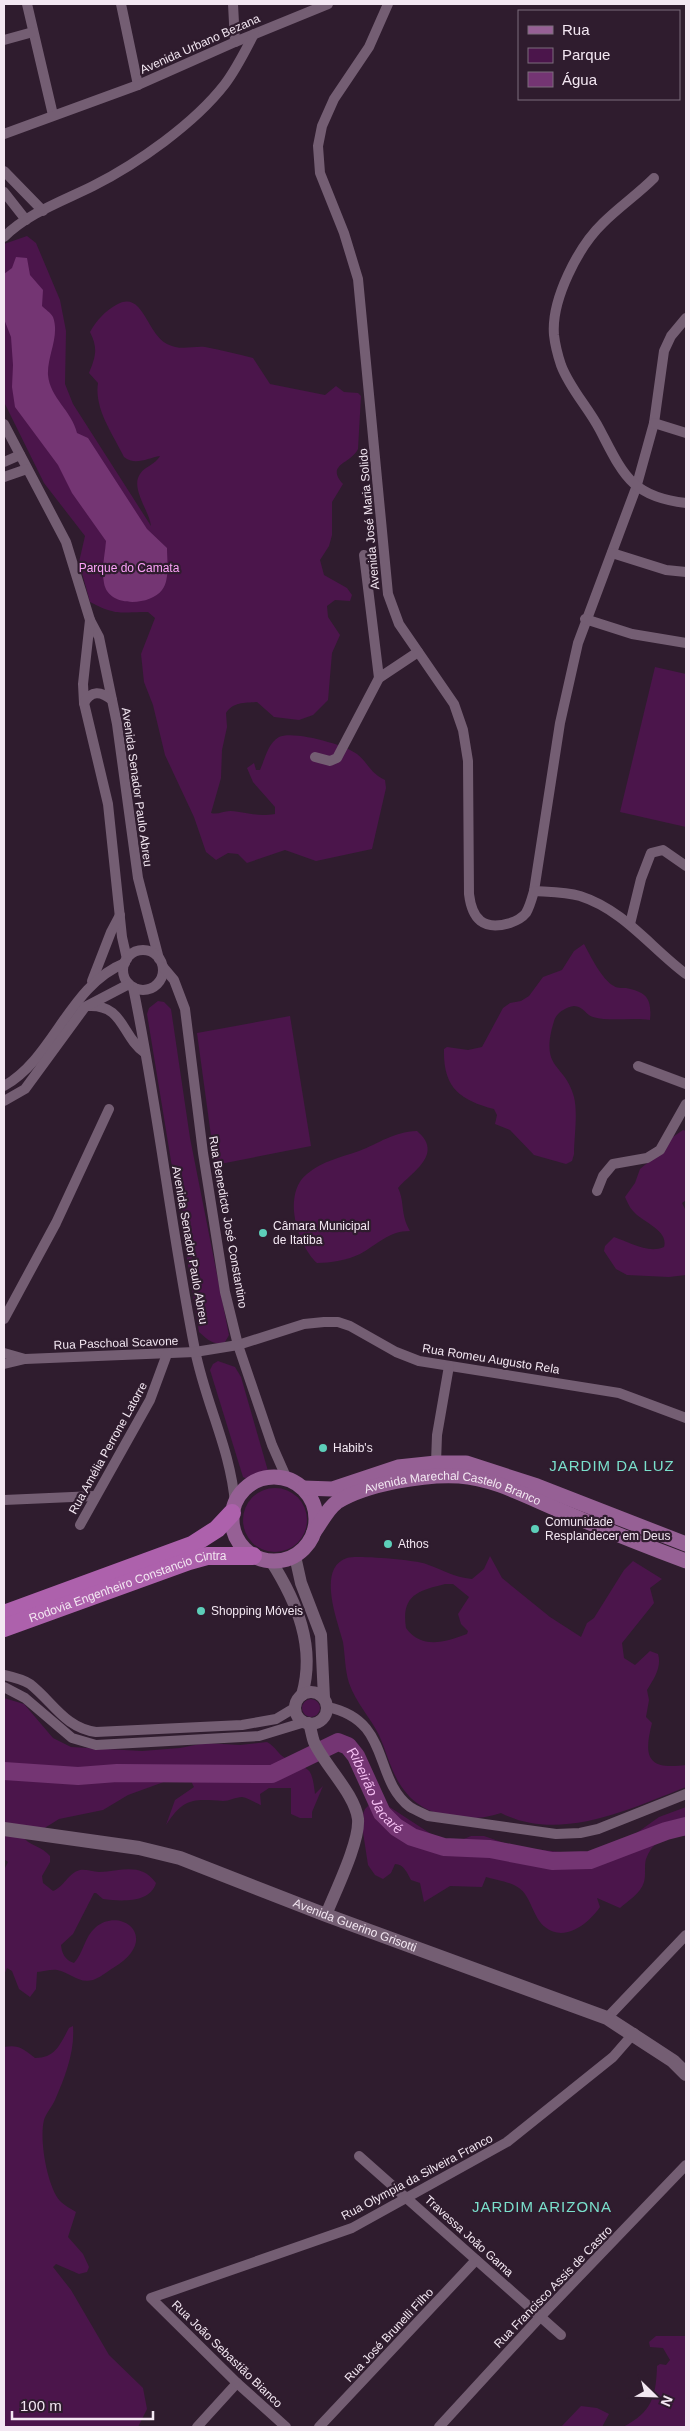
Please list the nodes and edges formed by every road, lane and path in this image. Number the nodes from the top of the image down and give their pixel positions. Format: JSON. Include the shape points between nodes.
{"nodes":[{"id":1,"x":27,"y":4,"type":"edge"},
{"id":2,"x":121,"y":4,"type":"edge"},
{"id":3,"x":233,"y":4,"type":"edge"},
{"id":4,"x":328,"y":4,"type":"edge"},
{"id":5,"x":388,"y":4,"type":"edge"},
{"id":6,"x":33,"y":32,"type":"junction"},
{"id":7,"x":254,"y":34,"type":"junction"},
{"id":8,"x":4,"y":40,"type":"edge"},
{"id":9,"x":235,"y":42,"type":"junction"},
{"id":10,"x":138,"y":85,"type":"junction"},
{"id":11,"x":53,"y":115,"type":"junction"},
{"id":12,"x":4,"y":134,"type":"edge"},
{"id":13,"x":4,"y":171,"type":"edge"},
{"id":14,"x":654,"y":178,"type":"dead end"},
{"id":15,"x":4,"y":192,"type":"edge"},
{"id":16,"x":43,"y":211,"type":"junction"},
{"id":17,"x":26,"y":220,"type":"junction"},
{"id":18,"x":4,"y":237,"type":"edge"},
{"id":19,"x":686,"y":318,"type":"edge"},
{"id":20,"x":654,"y":423,"type":"junction"},
{"id":21,"x":4,"y":424,"type":"edge"},
{"id":22,"x":686,"y":432,"type":"edge"},
{"id":23,"x":20,"y":455,"type":"junction"},
{"id":24,"x":4,"y":462,"type":"edge"},
{"id":25,"x":27,"y":469,"type":"junction"},
{"id":26,"x":4,"y":477,"type":"edge"},
{"id":27,"x":636,"y":488,"type":"junction"},
{"id":28,"x":686,"y":503,"type":"edge"},
{"id":29,"x":612,"y":553,"type":"junction"},
{"id":30,"x":364,"y":555,"type":"dead end"},
{"id":31,"x":686,"y":572,"type":"edge"},
{"id":32,"x":585,"y":619,"type":"junction"},
{"id":33,"x":90,"y":620,"type":"junction"},
{"id":34,"x":686,"y":643,"type":"edge"},
{"id":35,"x":418,"y":652,"type":"junction"},
{"id":36,"x":380,"y":678,"type":"junction"},
{"id":37,"x":112,"y":700,"type":"junction"},
{"id":38,"x":84,"y":703,"type":"junction"},
{"id":39,"x":315,"y":757,"type":"dead end"},
{"id":40,"x":686,"y":866,"type":"edge"},
{"id":41,"x":534,"y":891,"type":"junction"},
{"id":42,"x":120,"y":915,"type":"junction"},
{"id":43,"x":630,"y":924,"type":"junction"},
{"id":44,"x":126,"y":961,"type":"junction"},
{"id":45,"x":161,"y":963,"type":"junction"},
{"id":46,"x":686,"y":974,"type":"edge"},
{"id":47,"x":91,"y":984,"type":"junction"},
{"id":48,"x":131,"y":986,"type":"junction"},
{"id":49,"x":85,"y":1007,"type":"junction"},
{"id":50,"x":145,"y":1053,"type":"junction"},
{"id":51,"x":638,"y":1066,"type":"dead end"},
{"id":52,"x":686,"y":1084,"type":"edge"},
{"id":53,"x":4,"y":1086,"type":"edge"},
{"id":54,"x":4,"y":1102,"type":"edge"},
{"id":55,"x":686,"y":1104,"type":"edge"},
{"id":56,"x":109,"y":1109,"type":"dead end"},
{"id":57,"x":597,"y":1191,"type":"dead end"},
{"id":58,"x":4,"y":1319,"type":"edge"},
{"id":59,"x":238,"y":1344,"type":"junction"},
{"id":60,"x":195,"y":1352,"type":"junction"},
{"id":61,"x":4,"y":1353,"type":"edge"},
{"id":62,"x":167,"y":1354,"type":"junction"},
{"id":63,"x":25,"y":1359,"type":"junction"},
{"id":64,"x":4,"y":1364,"type":"edge"},
{"id":65,"x":449,"y":1366,"type":"junction"},
{"id":66,"x":686,"y":1418,"type":"edge"},
{"id":67,"x":436,"y":1463,"type":"junction"},
{"id":68,"x":288,"y":1479,"type":"junction"},
{"id":69,"x":302,"y":1488,"type":"junction"},
{"id":70,"x":95,"y":1496,"type":"junction"},
{"id":71,"x":4,"y":1500,"type":"edge"},
{"id":72,"x":234,"y":1508,"type":"junction"},
{"id":73,"x":80,"y":1525,"type":"dead end"},
{"id":74,"x":314,"y":1532,"type":"junction"},
{"id":75,"x":686,"y":1544,"type":"edge"},
{"id":76,"x":253,"y":1556,"type":"junction"},
{"id":77,"x":295,"y":1556,"type":"junction"},
{"id":78,"x":686,"y":1561,"type":"edge"},
{"id":79,"x":271,"y":1562,"type":"junction"},
{"id":80,"x":4,"y":1614,"type":"edge"},
{"id":81,"x":4,"y":1628,"type":"edge"},
{"id":82,"x":4,"y":1674,"type":"edge"},
{"id":83,"x":4,"y":1687,"type":"edge"},
{"id":84,"x":302,"y":1695,"type":"junction"},
{"id":85,"x":326,"y":1703,"type":"junction"},
{"id":86,"x":296,"y":1707,"type":"junction"},
{"id":87,"x":307,"y":1723,"type":"junction"},
{"id":88,"x":686,"y":1794,"type":"edge"},
{"id":89,"x":4,"y":1829,"type":"edge"},
{"id":90,"x":326,"y":1915,"type":"junction"},
{"id":91,"x":686,"y":1935,"type":"edge"},
{"id":92,"x":607,"y":2018,"type":"junction"},
{"id":93,"x":634,"y":2033,"type":"junction"},
{"id":94,"x":686,"y":2074,"type":"edge"},
{"id":95,"x":359,"y":2156,"type":"dead end"},
{"id":96,"x":686,"y":2165,"type":"edge"},
{"id":97,"x":408,"y":2197,"type":"junction"},
{"id":98,"x":476,"y":2260,"type":"junction"},
{"id":99,"x":151,"y":2298,"type":"joint"},
{"id":100,"x":540,"y":2316,"type":"junction"},
{"id":101,"x":561,"y":2335,"type":"dead end"},
{"id":102,"x":237,"y":2383,"type":"junction"},
{"id":103,"x":197,"y":2427,"type":"edge"},
{"id":104,"x":286,"y":2427,"type":"edge"},
{"id":105,"x":320,"y":2427,"type":"edge"},
{"id":106,"x":439,"y":2427,"type":"edge"}],
"edges":[{"from":1,"to":6,"type":"street"},
{"from":2,"to":10,"type":"street"},
{"from":3,"to":9,"type":"street"},
{"from":4,"to":7,"type":"street","name":"Avenida Urbano Bezana"},
{"from":5,"to":35,"type":"street","name":"Avenida José Maria Solido","via":[[369,46],[334,99],[322,126],[318,146],[320,173],[358,279],[388,594],[399,624]]},
{"from":6,"to":8,"type":"street"},
{"from":6,"to":11,"type":"street"},
{"from":7,"to":9,"type":"street","name":"Avenida Urbano Bezana"},
{"from":7,"to":16,"type":"street","via":[[225,85],[192,117],[152,150],[95,185]]},
{"from":9,"to":10,"type":"street","name":"Avenida Urbano Bezana"},
{"from":10,"to":11,"type":"street","name":"Avenida Urbano Bezana"},
{"from":11,"to":12,"type":"street","name":"Avenida Urbano Bezana"},
{"from":13,"to":16,"type":"street"},
{"from":14,"to":27,"type":"street","via":[[603,223],[584,246],[562,293],[554,335],[561,365],[571,386],[596,423],[619,468]]},
{"from":15,"to":17,"type":"street"},
{"from":16,"to":17,"type":"street"},
{"from":17,"to":18,"type":"street"},
{"from":19,"to":20,"type":"street","name":"Avenida José Maria Solido","via":[[664,351]]},
{"from":20,"to":22,"type":"street"},
{"from":20,"to":27,"type":"street","name":"Avenida José Maria Solido"},
{"from":21,"to":23,"type":"street","name":"Avenida Senador Paulo Abreu"},
{"from":23,"to":24,"type":"street"},
{"from":23,"to":25,"type":"street","name":"Avenida Senador Paulo Abreu"},
{"from":25,"to":26,"type":"street"},
{"from":25,"to":33,"type":"street","name":"Avenida Senador Paulo Abreu","via":[[66,542]]},
{"from":27,"to":28,"type":"street"},
{"from":27,"to":29,"type":"street","name":"Avenida José Maria Solido"},
{"from":29,"to":31,"type":"street","via":[[666,570]]},
{"from":29,"to":32,"type":"street","name":"Avenida José Maria Solido"},
{"from":30,"to":36,"type":"street"},
{"from":32,"to":34,"type":"street","via":[[632,634]]},
{"from":32,"to":41,"type":"street","name":"Avenida José Maria Solido","via":[[560,723]]},
{"from":33,"to":37,"type":"street","name":"Avenida Senador Paulo Abreu","via":[[99,636]]},
{"from":33,"to":38,"type":"street","name":"Avenida Senador Paulo Abreu"},
{"from":35,"to":36,"type":"street"},
{"from":35,"to":41,"type":"street","name":"Avenida José Maria Solido","via":[[454,704],[463,730],[468,761],[471,910],[488,925],[518,921],[526,914]]},
{"from":36,"to":39,"type":"street","via":[[337,758],[330,761]]},
{"from":37,"to":38,"type":"street","via":[[93,693]]},
{"from":37,"to":45,"type":"street","name":"Avenida Senador Paulo Abreu","via":[[138,878]]},
{"from":38,"to":42,"type":"street","name":"Avenida Senador Paulo Abreu","via":[[108,804]]},
{"from":40,"to":43,"type":"street","via":[[663,850],[651,853]]},
{"from":41,"to":43,"type":"street","via":[[579,896],[597,902]]},
{"from":42,"to":44,"type":"street","name":"Avenida Senador Paulo Abreu"},
{"from":42,"to":47,"type":"street"},
{"from":43,"to":46,"type":"street"},
{"from":44,"to":45,"type":"street","via":[[133,953],[145,950]]},
{"from":44,"to":47,"type":"street"},
{"from":44,"to":48,"type":"street","via":[[124,976]]},
{"from":45,"to":48,"type":"street","via":[[160,980],[153,987],[142,990]]},
{"from":45,"to":59,"type":"street","name":"Rua Benedicto José Constantino","via":[[174,980],[185,1009],[204,1162],[225,1292]]},
{"from":47,"to":53,"type":"street","via":[[33,1060]]},
{"from":48,"to":49,"type":"street"},
{"from":48,"to":50,"type":"street","name":"Avenida Senador Paulo Abreu"},
{"from":49,"to":50,"type":"street","via":[[102,1006],[111,1010],[137,1047]]},
{"from":49,"to":54,"type":"street","via":[[25,1089]]},
{"from":50,"to":60,"type":"street","name":"Avenida Senador Paulo Abreu"},
{"from":51,"to":52,"type":"street"},
{"from":55,"to":57,"type":"street","via":[[660,1150],[647,1158],[613,1164]]},
{"from":56,"to":58,"type":"street","via":[[56,1223]]},
{"from":59,"to":60,"type":"street","name":"Rua Paschoal Scavone"},
{"from":59,"to":65,"type":"street","name":"Rua Romeu Augusto Rela","via":[[304,1324],[338,1322],[418,1361]]},
{"from":59,"to":68,"type":"street","name":"Rua Benedicto José Constantino","via":[[272,1445]]},
{"from":60,"to":62,"type":"street","name":"Rua Paschoal Scavone"},
{"from":60,"to":72,"type":"street","name":"Avenida Senador Paulo Abreu","via":[[227,1455],[234,1483]]},
{"from":61,"to":63,"type":"street","name":"Rua Paschoal Scavone"},
{"from":62,"to":63,"type":"street","name":"Rua Paschoal Scavone"},
{"from":62,"to":70,"type":"street","name":"Rua Amélia Perrone Latorre","via":[[150,1400]]},
{"from":63,"to":64,"type":"street","name":"Rua Paschoal Scavone"},
{"from":65,"to":66,"type":"street","name":"Rua Romeu Augusto Rela","via":[[619,1393]]},
{"from":65,"to":67,"type":"street","via":[[437,1435]]},
{"from":67,"to":69,"type":"main road","name":"Avenida Marechal Castelo Branco","via":[[398,1467],[332,1489]]},
{"from":67,"to":75,"type":"main road","name":"Avenida Marechal Castelo Branco","via":[[452,1462],[486,1468]]},
{"from":68,"to":69,"type":"main road"},
{"from":68,"to":72,"type":"main road","via":[[261,1479],[245,1488]]},
{"from":69,"to":74,"type":"main road","via":[[313,1504]]},
{"from":70,"to":71,"type":"street"},
{"from":70,"to":73,"type":"street","name":"Rua Amélia Perrone Latorre"},
{"from":72,"to":76,"type":"main road","via":[[234,1533],[238,1542]]},
{"from":72,"to":80,"type":"highway","name":"Rodovia Engenheiro Constancio Cintra","via":[[217,1529],[192,1544]]},
{"from":74,"to":77,"type":"main road","via":[[307,1545]]},
{"from":74,"to":78,"type":"main road","name":"Avenida Marechal Castelo Branco","via":[[336,1503],[372,1487],[421,1478],[458,1476],[513,1491]]},
{"from":76,"to":79,"type":"main road"},
{"from":76,"to":81,"type":"highway","name":"Rodovia Engenheiro Constancio Cintra","via":[[207,1556],[189,1561]]},
{"from":77,"to":79,"type":"main road"},
{"from":77,"to":85,"type":"street","via":[[301,1583],[321,1635]]},
{"from":79,"to":84,"type":"street","via":[[287,1585],[304,1630],[308,1649],[306,1684]]},
{"from":82,"to":86,"type":"street","via":[[29,1684],[76,1727],[96,1732],[242,1725],[276,1719]]},
{"from":83,"to":87,"type":"street","via":[[25,1698],[72,1738],[96,1745],[259,1736]]},
{"from":84,"to":85,"type":"street","via":[[311,1692]]},
{"from":84,"to":86,"type":"street"},
{"from":85,"to":87,"type":"street","via":[[322,1720]]},
{"from":85,"to":88,"type":"street","via":[[362,1724],[372,1735],[396,1789],[410,1806],[428,1816],[546,1832],[580,1833]]},
{"from":86,"to":87,"type":"street","via":[[298,1716]]},
{"from":87,"to":90,"type":"street","via":[[314,1742],[358,1819],[357,1832]]},
{"from":89,"to":90,"type":"main road","name":"Avenida Guerino Grisotti","via":[[139,1848],[180,1858]]},
{"from":90,"to":92,"type":"main road","name":"Avenida Guerino Grisotti"},
{"from":91,"to":92,"type":"street"},
{"from":92,"to":93,"type":"main road","name":"Avenida Guerino Grisotti"},
{"from":93,"to":94,"type":"main road","name":"Avenida Guerino Grisotti"},
{"from":93,"to":97,"type":"street","name":"Rua Olympia da Silveira Franco","via":[[613,2057],[507,2142]]},
{"from":95,"to":97,"type":"street","name":"Travessa João Gama"},
{"from":96,"to":100,"type":"street","name":"Rua Francisco Assis de Castro"},
{"from":97,"to":98,"type":"street","name":"Travessa João Gama"},
{"from":97,"to":99,"type":"street","name":"Rua Olympia da Silveira Franco","via":[[352,2228]]},
{"from":98,"to":100,"type":"street","name":"Travessa João Gama"},
{"from":98,"to":105,"type":"street","name":"Rua José Brunelli Filho"},
{"from":99,"to":102,"type":"street","name":"Rua João Sebastião Bianco"},
{"from":100,"to":101,"type":"street","name":"Travessa João Gama"},
{"from":100,"to":106,"type":"street","name":"Rua Francisco Assis de Castro"},
{"from":102,"to":103,"type":"street"},
{"from":102,"to":104,"type":"street","name":"Rua João Sebastião Bianco"}]}
